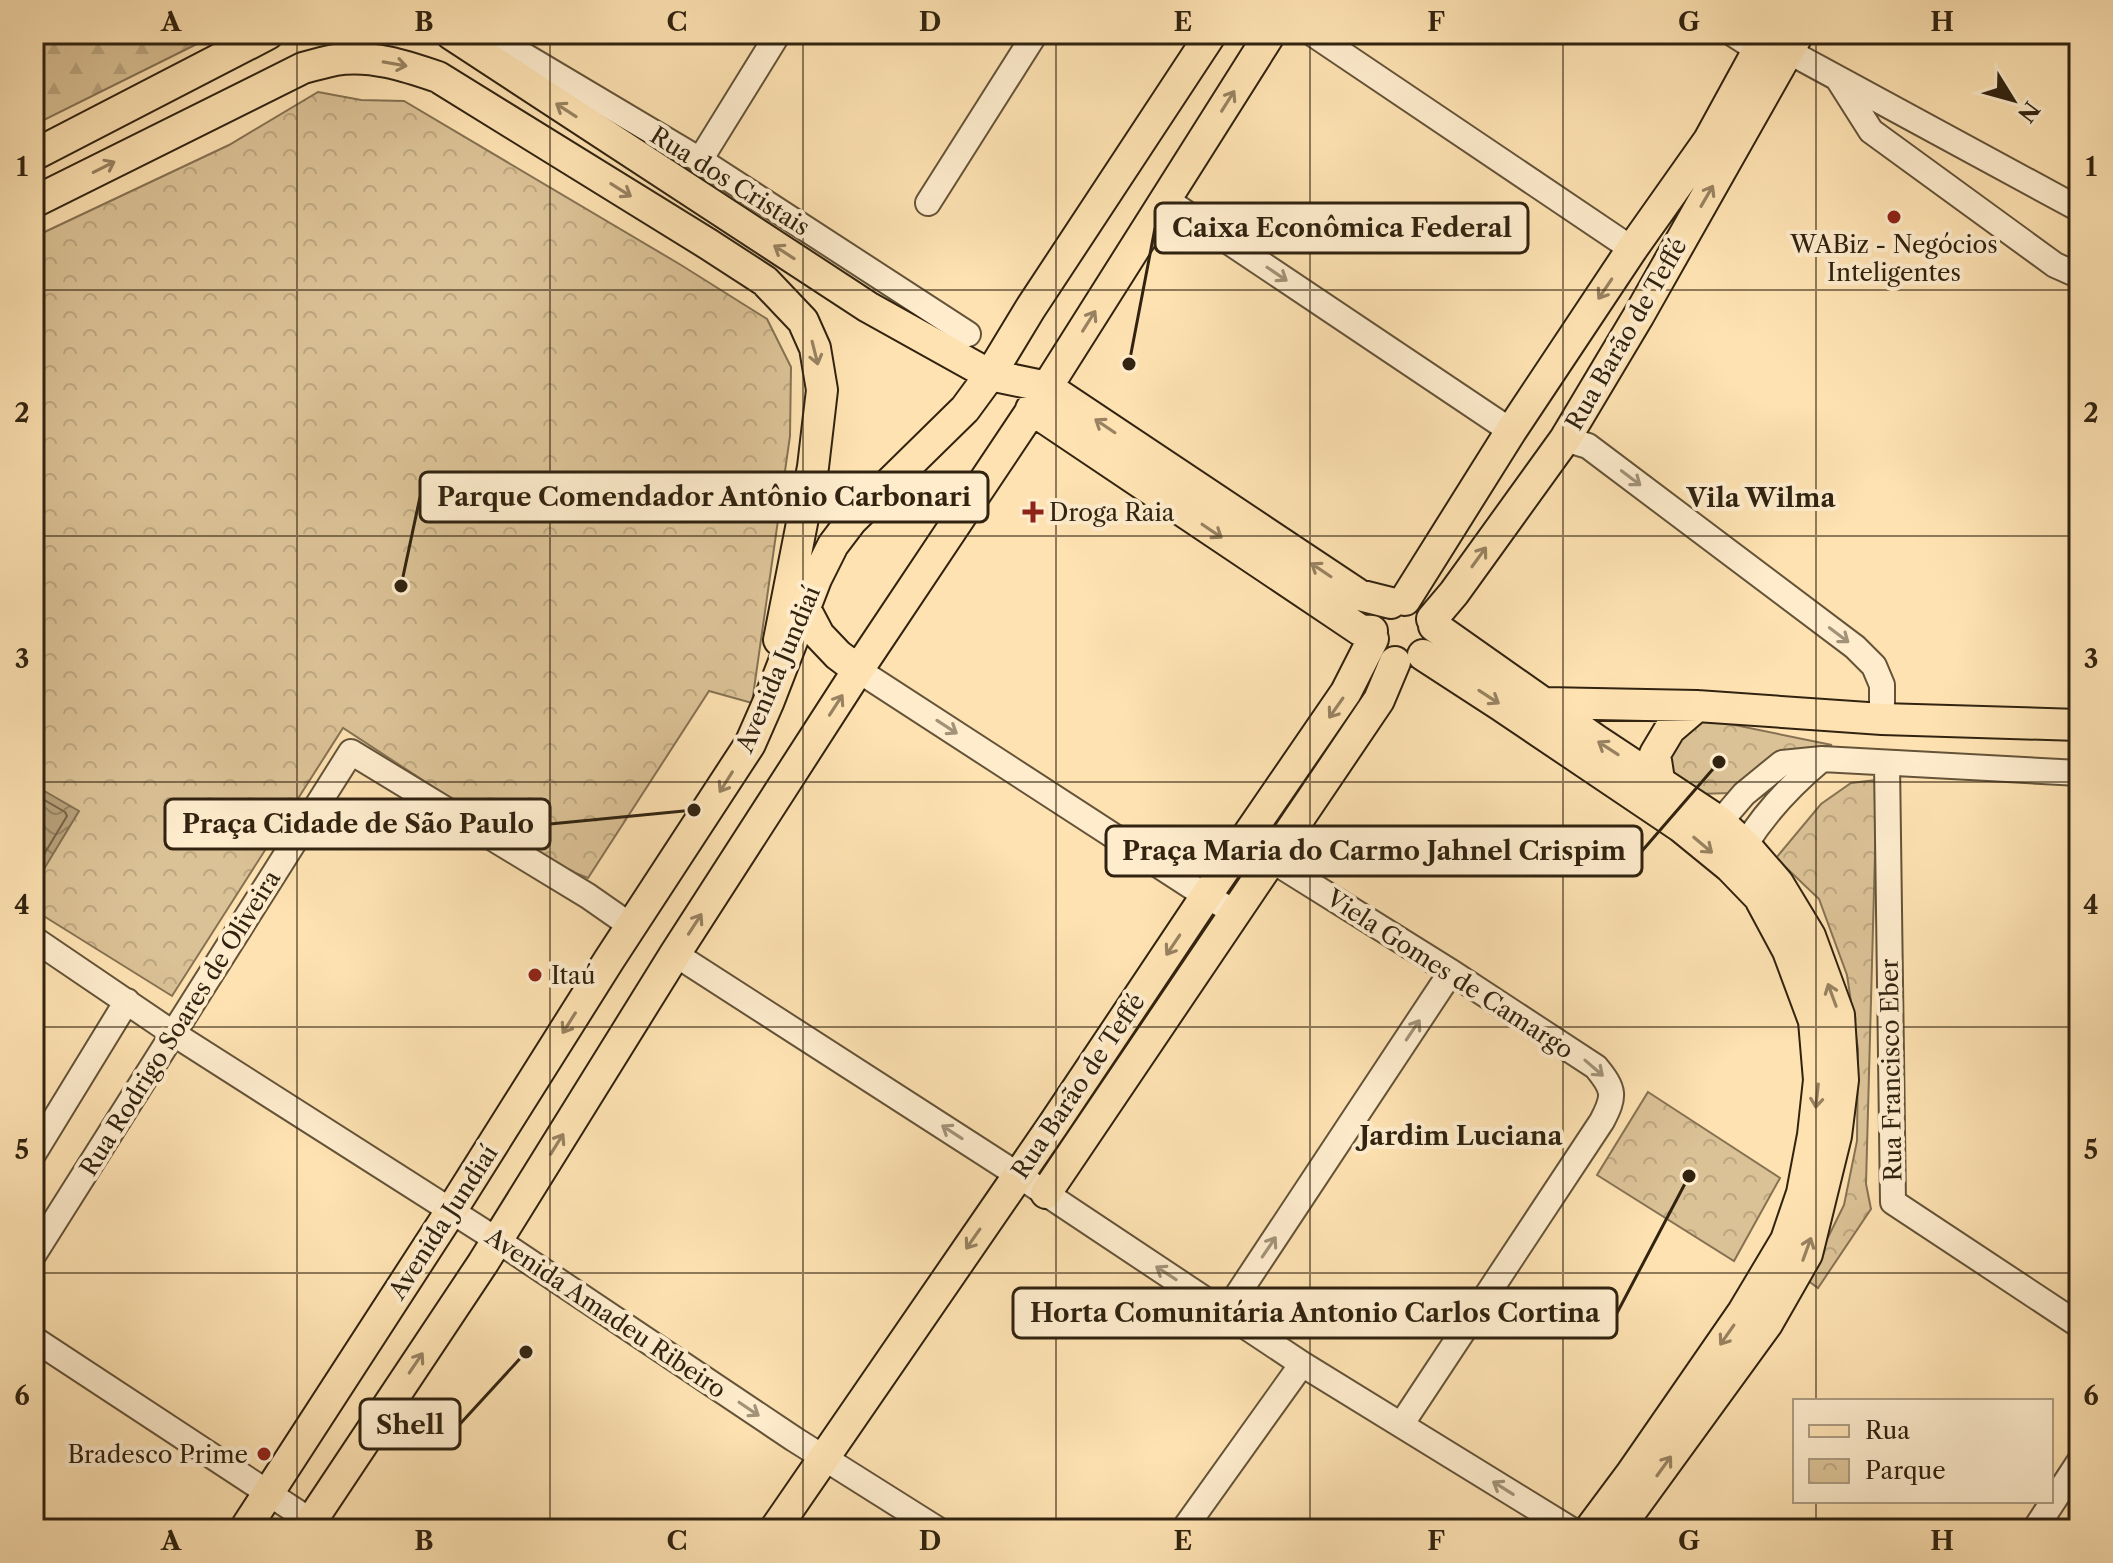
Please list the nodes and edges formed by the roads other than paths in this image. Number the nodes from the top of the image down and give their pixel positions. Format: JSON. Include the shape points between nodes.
{"nodes":[{"id":1,"x":268,"y":34,"type":"edge"},
{"id":2,"x":451,"y":34,"type":"edge"},
{"id":3,"x":488,"y":34,"type":"edge"},
{"id":4,"x":778,"y":34,"type":"edge"},
{"id":5,"x":1035,"y":34,"type":"edge"},
{"id":6,"x":1211,"y":34,"type":"edge"},
{"id":7,"x":1270,"y":34,"type":"edge"},
{"id":8,"x":1313,"y":34,"type":"edge"},
{"id":9,"x":1768,"y":40,"type":"edge"},
{"id":10,"x":355,"y":46,"type":"edge"},
{"id":11,"x":1836,"y":77,"type":"junction"},
{"id":12,"x":34,"y":155,"type":"edge"},
{"id":13,"x":700,"y":160,"type":"junction"},
{"id":14,"x":1165,"y":199,"type":"junction"},
{"id":15,"x":34,"y":202,"type":"edge"},
{"id":16,"x":928,"y":203,"type":"dead end"},
{"id":17,"x":2079,"y":209,"type":"edge"},
{"id":18,"x":1632,"y":249,"type":"junction"},
{"id":19,"x":1671,"y":258,"type":"junction"},
{"id":20,"x":2079,"y":271,"type":"edge"},
{"id":21,"x":884,"y":281,"type":"junction"},
{"id":22,"x":868,"y":307,"type":"junction"},
{"id":23,"x":1030,"y":309,"type":"junction"},
{"id":24,"x":957,"y":343,"type":"junction"},
{"id":25,"x":990,"y":375,"type":"junction"},
{"id":26,"x":1039,"y":398,"type":"junction"},
{"id":27,"x":1511,"y":431,"type":"junction"},
{"id":28,"x":1565,"y":439,"type":"junction"},
{"id":29,"x":793,"y":562,"type":"junction"},
{"id":30,"x":1398,"y":602,"type":"junction"},
{"id":31,"x":805,"y":610,"type":"junction"},
{"id":32,"x":1433,"y":622,"type":"junction"},
{"id":33,"x":1372,"y":635,"type":"junction"},
{"id":34,"x":1409,"y":658,"type":"junction"},
{"id":35,"x":858,"y":670,"type":"junction"},
{"id":36,"x":768,"y":703,"type":"junction"},
{"id":37,"x":1545,"y":703,"type":"junction"},
{"id":38,"x":1697,"y":706,"type":"junction"},
{"id":39,"x":1882,"y":719,"type":"junction"},
{"id":40,"x":2079,"y":725,"type":"edge"},
{"id":41,"x":1822,"y":759,"type":"junction"},
{"id":42,"x":1887,"y":764,"type":"junction"},
{"id":43,"x":2079,"y":773,"type":"edge"},
{"id":44,"x":1659,"y":780,"type":"junction"},
{"id":45,"x":1720,"y":822,"type":"junction"},
{"id":46,"x":1745,"y":845,"type":"junction"},
{"id":47,"x":1270,"y":859,"type":"junction"},
{"id":48,"x":1206,"y":896,"type":"junction"},
{"id":49,"x":1235,"y":912,"type":"junction"},
{"id":50,"x":631,"y":926,"type":"junction"},
{"id":51,"x":34,"y":939,"type":"edge"},
{"id":52,"x":675,"y":954,"type":"junction"},
{"id":53,"x":1451,"y":972,"type":"junction"},
{"id":54,"x":127,"y":1001,"type":"junction"},
{"id":55,"x":174,"y":1034,"type":"junction"},
{"id":56,"x":1053,"y":1125,"type":"junction"},
{"id":57,"x":34,"y":1153,"type":"edge"},
{"id":58,"x":1065,"y":1166,"type":"junction"},
{"id":59,"x":1018,"y":1175,"type":"junction"},
{"id":60,"x":1046,"y":1193,"type":"junction"},
{"id":61,"x":451,"y":1211,"type":"junction"},
{"id":62,"x":497,"y":1240,"type":"junction"},
{"id":63,"x":34,"y":1254,"type":"edge"},
{"id":64,"x":1226,"y":1312,"type":"junction"},
{"id":65,"x":2079,"y":1325,"type":"edge"},
{"id":66,"x":34,"y":1339,"type":"edge"},
{"id":67,"x":1302,"y":1364,"type":"junction"},
{"id":68,"x":1401,"y":1425,"type":"junction"},
{"id":69,"x":823,"y":1458,"type":"junction"},
{"id":70,"x":2079,"y":1462,"type":"edge"},
{"id":71,"x":268,"y":1493,"type":"junction"},
{"id":72,"x":2053,"y":1502,"type":"edge"},
{"id":73,"x":2052,"y":1503,"type":"edge"},
{"id":74,"x":314,"y":1526,"type":"edge"},
{"id":75,"x":245,"y":1529,"type":"edge"},
{"id":76,"x":775,"y":1529,"type":"edge"},
{"id":77,"x":937,"y":1529,"type":"edge"},
{"id":78,"x":1184,"y":1529,"type":"edge"},
{"id":79,"x":1570,"y":1529,"type":"edge"},
{"id":80,"x":1590,"y":1529,"type":"edge"},
{"id":81,"x":1618,"y":1529,"type":"edge"},
{"id":82,"x":2035,"y":1529,"type":"edge"}],
"edges":[{"from":1,"to":12,"type":"main road"},
{"from":22,"to":2,"type":"main road","one_way":true},
{"from":3,"to":13,"type":"street","name":"Rua dos Cristais"},
{"from":4,"to":13,"type":"street"},
{"from":5,"to":16,"type":"street"},
{"from":6,"to":23,"type":"main road","name":"Avenida Jundiaí"},
{"from":14,"to":7,"type":"main road","one_way":true},
{"from":8,"to":18,"type":"street"},
{"from":9,"to":11,"type":"street"},
{"from":9,"to":18,"type":"main road","name":"Rua Barão de Teffé","via":[[1709,140]]},
{"from":19,"to":9,"type":"main road","name":"Rua Barão de Teffé","one_way":true,"via":[[1734,150]]},
{"from":15,"to":10,"type":"main road","one_way":true},
{"from":10,"to":29,"type":"main road","one_way":true,"via":[[438,77],[765,281],[803,321],[815,348],[822,390]]},
{"from":11,"to":17,"type":"street"},
{"from":11,"to":20,"type":"street","via":[[1871,131],[2055,265]]},
{"from":13,"to":21,"type":"street","name":"Rua dos Cristais"},
{"from":26,"to":14,"type":"main road","one_way":true},
{"from":14,"to":27,"type":"street","one_way":true},
{"from":18,"to":19,"type":"main road"},
{"from":18,"to":27,"type":"main road","name":"Rua Barão de Teffé","one_way":true},
{"from":19,"to":28,"type":"main road","name":"Rua Barão de Teffé"},
{"from":21,"to":22,"type":"street"},
{"from":21,"to":24,"type":"street","name":"Rua dos Cristais"},
{"from":22,"to":24,"type":"main road"},
{"from":23,"to":24,"type":"main road","via":[[979,347]]},
{"from":23,"to":25,"type":"main road","name":"Avenida Jundiaí"},
{"from":24,"to":25,"type":"main road"},
{"from":25,"to":26,"type":"main road"},
{"from":25,"to":31,"type":"main road","name":"Avenida Jundiaí","via":[[965,409],[852,520],[833,545]]},
{"from":30,"to":26,"type":"main road","one_way":true,"via":[[1359,595]]},
{"from":26,"to":33,"type":"main road","one_way":true},
{"from":26,"to":35,"type":"main road"},
{"from":27,"to":28,"type":"main road","via":[[1528,438]]},
{"from":27,"to":30,"type":"main road","name":"Rua Barão de Teffé"},
{"from":32,"to":28,"type":"main road","name":"Rua Barão de Teffé","one_way":true},
{"from":28,"to":39,"type":"street","one_way":true,"via":[[1588,446],[1855,647],[1874,666],[1882,685]]},
{"from":29,"to":31,"type":"main road"},
{"from":29,"to":36,"type":"main road"},
{"from":30,"to":32,"type":"main road","via":[[1421,606]]},
{"from":30,"to":33,"type":"main road","via":[[1377,614]]},
{"from":31,"to":35,"type":"main road","via":[[819,635]]},
{"from":31,"to":36,"type":"main road","name":"Avenida Jundiaí"},
{"from":32,"to":34,"type":"main road","via":[[1432,642]]},
{"from":32,"to":37,"type":"main road"},
{"from":33,"to":34,"type":"main road","via":[[1381,654]]},
{"from":33,"to":48,"type":"main road","name":"Rua Barão de Teffé","one_way":true,"via":[[1346,692]]},
{"from":34,"to":47,"type":"main road","name":"Rua Barão de Teffé"},
{"from":34,"to":80,"type":"main road","one_way":true,"via":[[1489,697],[1681,827],[1730,867],[1759,897],[1788,951],[1814,1021],[1819,1080],[1813,1135],[1786,1240],[1743,1312]]},
{"from":35,"to":48,"type":"street","one_way":true},
{"from":52,"to":35,"type":"main road","one_way":true},
{"from":36,"to":50,"type":"main road","name":"Avenida Jundiaí","one_way":true,"via":[[750,744]]},
{"from":37,"to":38,"type":"main road"},
{"from":44,"to":37,"type":"main road","one_way":true},
{"from":38,"to":39,"type":"main road"},
{"from":38,"to":44,"type":"main road","via":[[1670,729],[1655,754]]},
{"from":39,"to":40,"type":"main road"},
{"from":41,"to":42,"type":"street"},
{"from":41,"to":45,"type":"street","via":[[1782,763]]},
{"from":41,"to":46,"type":"street","via":[[1794,782]]},
{"from":42,"to":43,"type":"street"},
{"from":42,"to":65,"type":"street","name":"Rua Francisco Eber","via":[[1893,1202]]},
{"from":44,"to":45,"type":"main road"},
{"from":45,"to":46,"type":"main road"},
{"from":81,"to":46,"type":"main road","one_way":true,"via":[[1767,1324],[1807,1254],[1836,1136],[1843,1080],[1839,1015],[1810,936],[1778,883]]},
{"from":47,"to":49,"type":"main road","name":"Rua Barão de Teffé"},
{"from":47,"to":53,"type":"street","name":"Viela Gomes de Camargo"},
{"from":48,"to":49,"type":"street"},
{"from":48,"to":56,"type":"main road","name":"Rua Barão de Teffé","one_way":true},
{"from":49,"to":58,"type":"main road","name":"Rua Barão de Teffé"},
{"from":50,"to":55,"type":"street","name":"Rua Rodrigo Soares de Oliveira","via":[[351,752]]},
{"from":50,"to":61,"type":"main road","name":"Avenida Jundiaí","one_way":true},
{"from":51,"to":54,"type":"street","name":"Avenida Amadeu Ribeiro"},
{"from":59,"to":52,"type":"street","one_way":true},
{"from":62,"to":52,"type":"main road","one_way":true},
{"from":64,"to":53,"type":"street","one_way":true},
{"from":53,"to":68,"type":"street","name":"Viela Gomes de Camargo","one_way":true,"via":[[1596,1067],[1609,1083],[1612,1102]]},
{"from":54,"to":55,"type":"street","name":"Avenida Amadeu Ribeiro"},
{"from":54,"to":57,"type":"street"},
{"from":55,"to":61,"type":"street","name":"Avenida Amadeu Ribeiro"},
{"from":55,"to":63,"type":"street","name":"Rua Rodrigo Soares de Oliveira"},
{"from":56,"to":58,"type":"main road"},
{"from":56,"to":59,"type":"main road","name":"Rua Barão de Teffé"},
{"from":58,"to":60,"type":"main road","name":"Rua Barão de Teffé"},
{"from":59,"to":60,"type":"street"},
{"from":59,"to":69,"type":"main road","name":"Rua Barão de Teffé","one_way":true},
{"from":64,"to":60,"type":"street","one_way":true},
{"from":61,"to":62,"type":"street","name":"Avenida Amadeu Ribeiro"},
{"from":61,"to":71,"type":"main road","name":"Avenida Jundiaí"},
{"from":62,"to":69,"type":"street","name":"Avenida Amadeu Ribeiro","one_way":true},
{"from":74,"to":62,"type":"main road","one_way":true},
{"from":64,"to":67,"type":"street"},
{"from":66,"to":71,"type":"street"},
{"from":67,"to":68,"type":"street"},
{"from":67,"to":78,"type":"street"},
{"from":79,"to":68,"type":"street","one_way":true},
{"from":69,"to":76,"type":"main road","name":"Rua Barão de Teffé"},
{"from":69,"to":77,"type":"street","name":"Avenida Amadeu Ribeiro"},
{"from":70,"to":72,"type":"street"},
{"from":71,"to":74,"type":"street"},
{"from":71,"to":75,"type":"main road","name":"Avenida Jundiaí"},
{"from":73,"to":82,"type":"street"}]}
